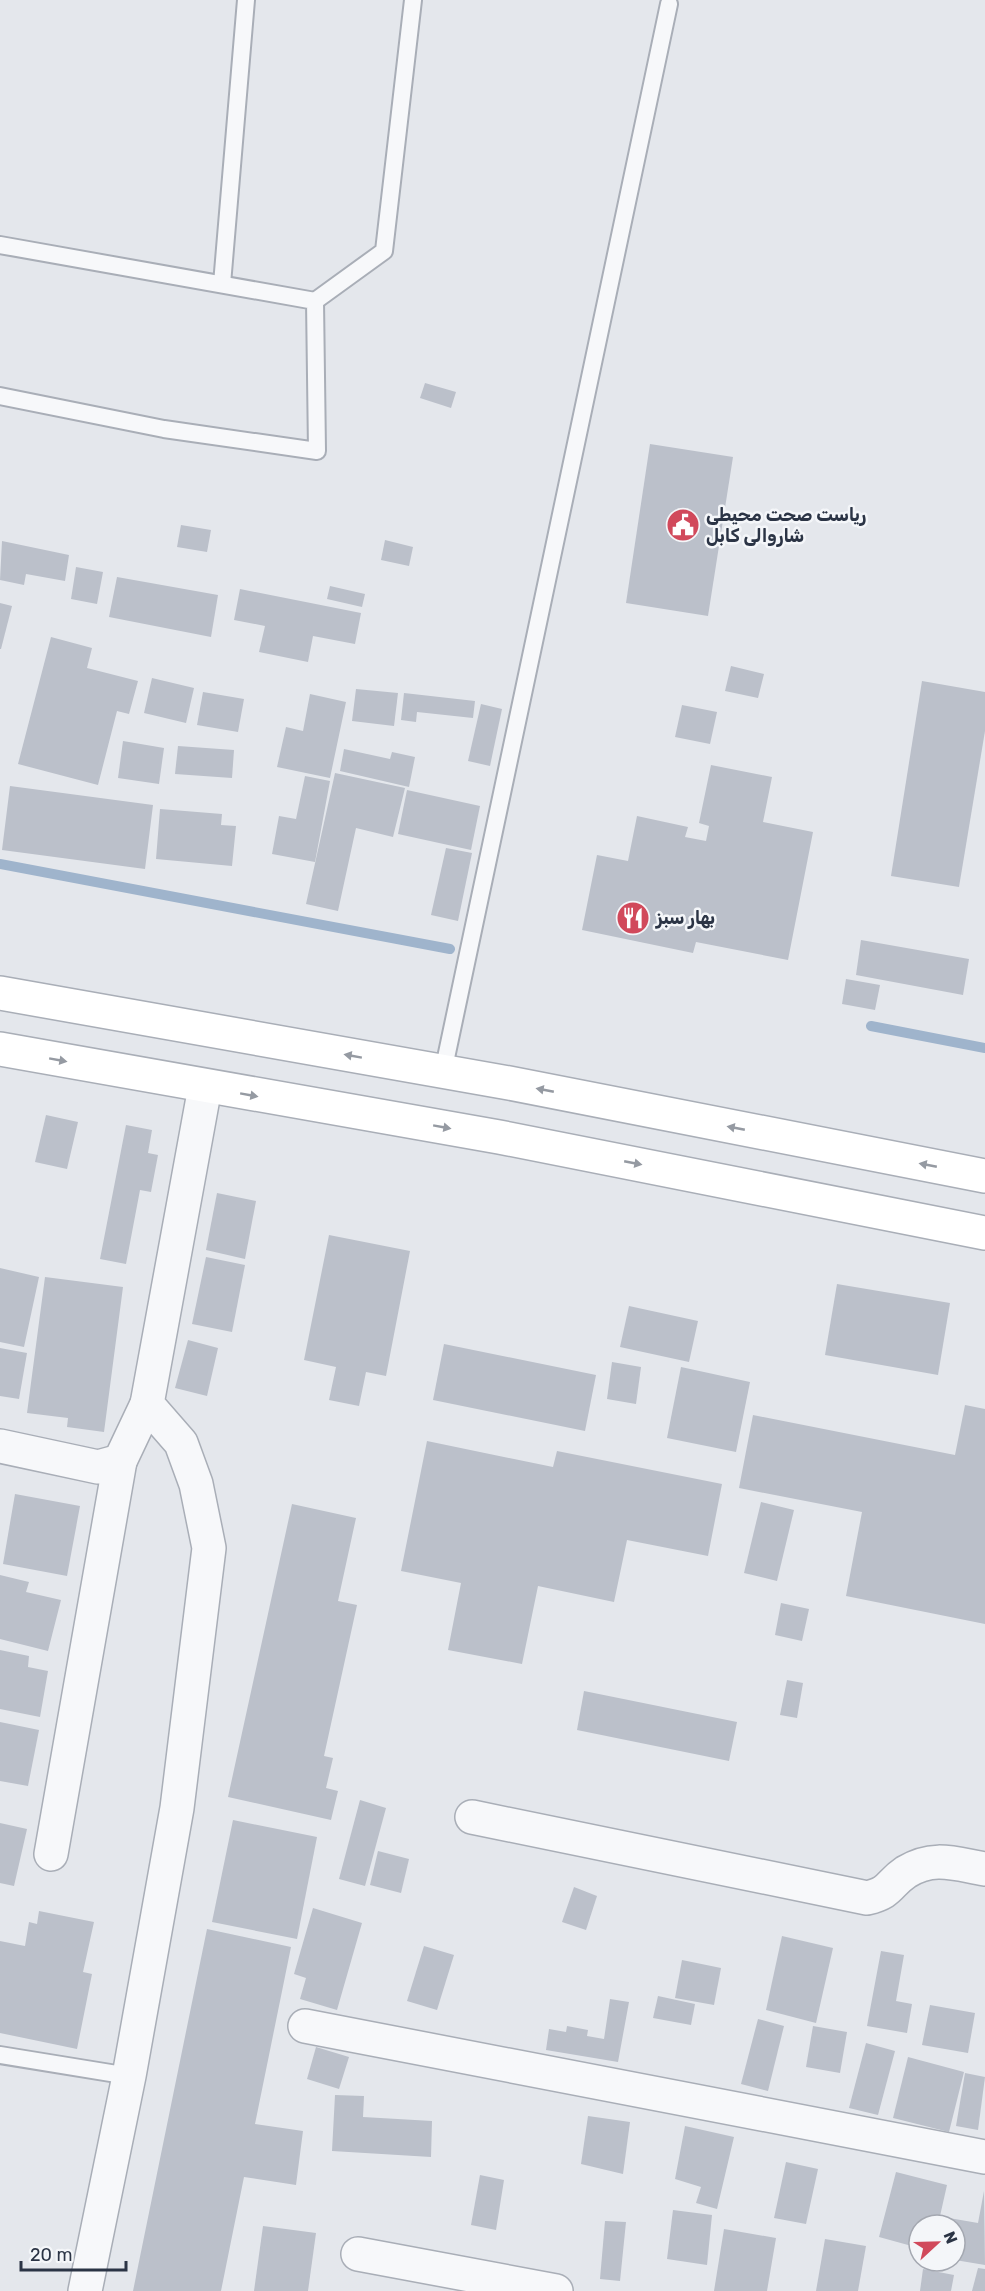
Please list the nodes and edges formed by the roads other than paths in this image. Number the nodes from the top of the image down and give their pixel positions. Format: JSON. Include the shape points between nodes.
{"nodes":[{"id":1,"x":246,"y":0,"type":"edge"},
{"id":2,"x":413,"y":0,"type":"edge"},
{"id":3,"x":669,"y":4,"type":"dead end"},
{"id":4,"x":0,"y":245,"type":"edge"},
{"id":5,"x":222,"y":284,"type":"junction"},
{"id":6,"x":315,"y":301,"type":"junction"},
{"id":7,"x":0,"y":396,"type":"edge"},
{"id":8,"x":0,"y":993,"type":"edge"},
{"id":9,"x":0,"y":1049,"type":"edge"},
{"id":10,"x":443,"y":1072,"type":"junction"},
{"id":11,"x":205,"y":1087,"type":"junction"},
{"id":12,"x":985,"y":1176,"type":"edge"},
{"id":13,"x":985,"y":1233,"type":"edge"},
{"id":14,"x":147,"y":1404,"type":"junction"},
{"id":15,"x":0,"y":1446,"type":"edge"},
{"id":16,"x":120,"y":1461,"type":"junction"},
{"id":17,"x":472,"y":1816,"type":"dead end"},
{"id":18,"x":51,"y":1854,"type":"dead end"},
{"id":19,"x":985,"y":1869,"type":"edge"},
{"id":20,"x":305,"y":2026,"type":"dead end"},
{"id":21,"x":0,"y":2055,"type":"edge"},
{"id":22,"x":129,"y":2076,"type":"junction"},
{"id":23,"x":985,"y":2157,"type":"edge"},
{"id":24,"x":358,"y":2254,"type":"dead end"},
{"id":25,"x":85,"y":2291,"type":"edge"},
{"id":26,"x":556,"y":2291,"type":"edge"}],
"edges":[{"from":1,"to":5,"type":"lane"},
{"from":2,"to":6,"type":"lane","via":[[384,251]]},
{"from":3,"to":10,"type":"lane"},
{"from":4,"to":5,"type":"lane"},
{"from":5,"to":6,"type":"lane"},
{"from":6,"to":7,"type":"lane","via":[[317,451],[164,429]]},
{"from":10,"to":8,"type":"main road","one_way":true},
{"from":9,"to":11,"type":"main road","one_way":true},
{"from":12,"to":10,"type":"main road","one_way":true},
{"from":11,"to":13,"type":"main road","one_way":true,"via":[[499,1137]]},
{"from":11,"to":14,"type":"street"},
{"from":14,"to":16,"type":"street"},
{"from":14,"to":22,"type":"street","via":[[181,1443],[196,1484],[209,1548],[177,1808]]},
{"from":15,"to":16,"type":"street","via":[[98,1467]]},
{"from":16,"to":18,"type":"street"},
{"from":17,"to":19,"type":"street","via":[[867,1898],[885,1894],[905,1873],[932,1861]]},
{"from":20,"to":23,"type":"street"},
{"from":21,"to":22,"type":"lane"},
{"from":22,"to":25,"type":"street"},
{"from":24,"to":26,"type":"street"}]}
